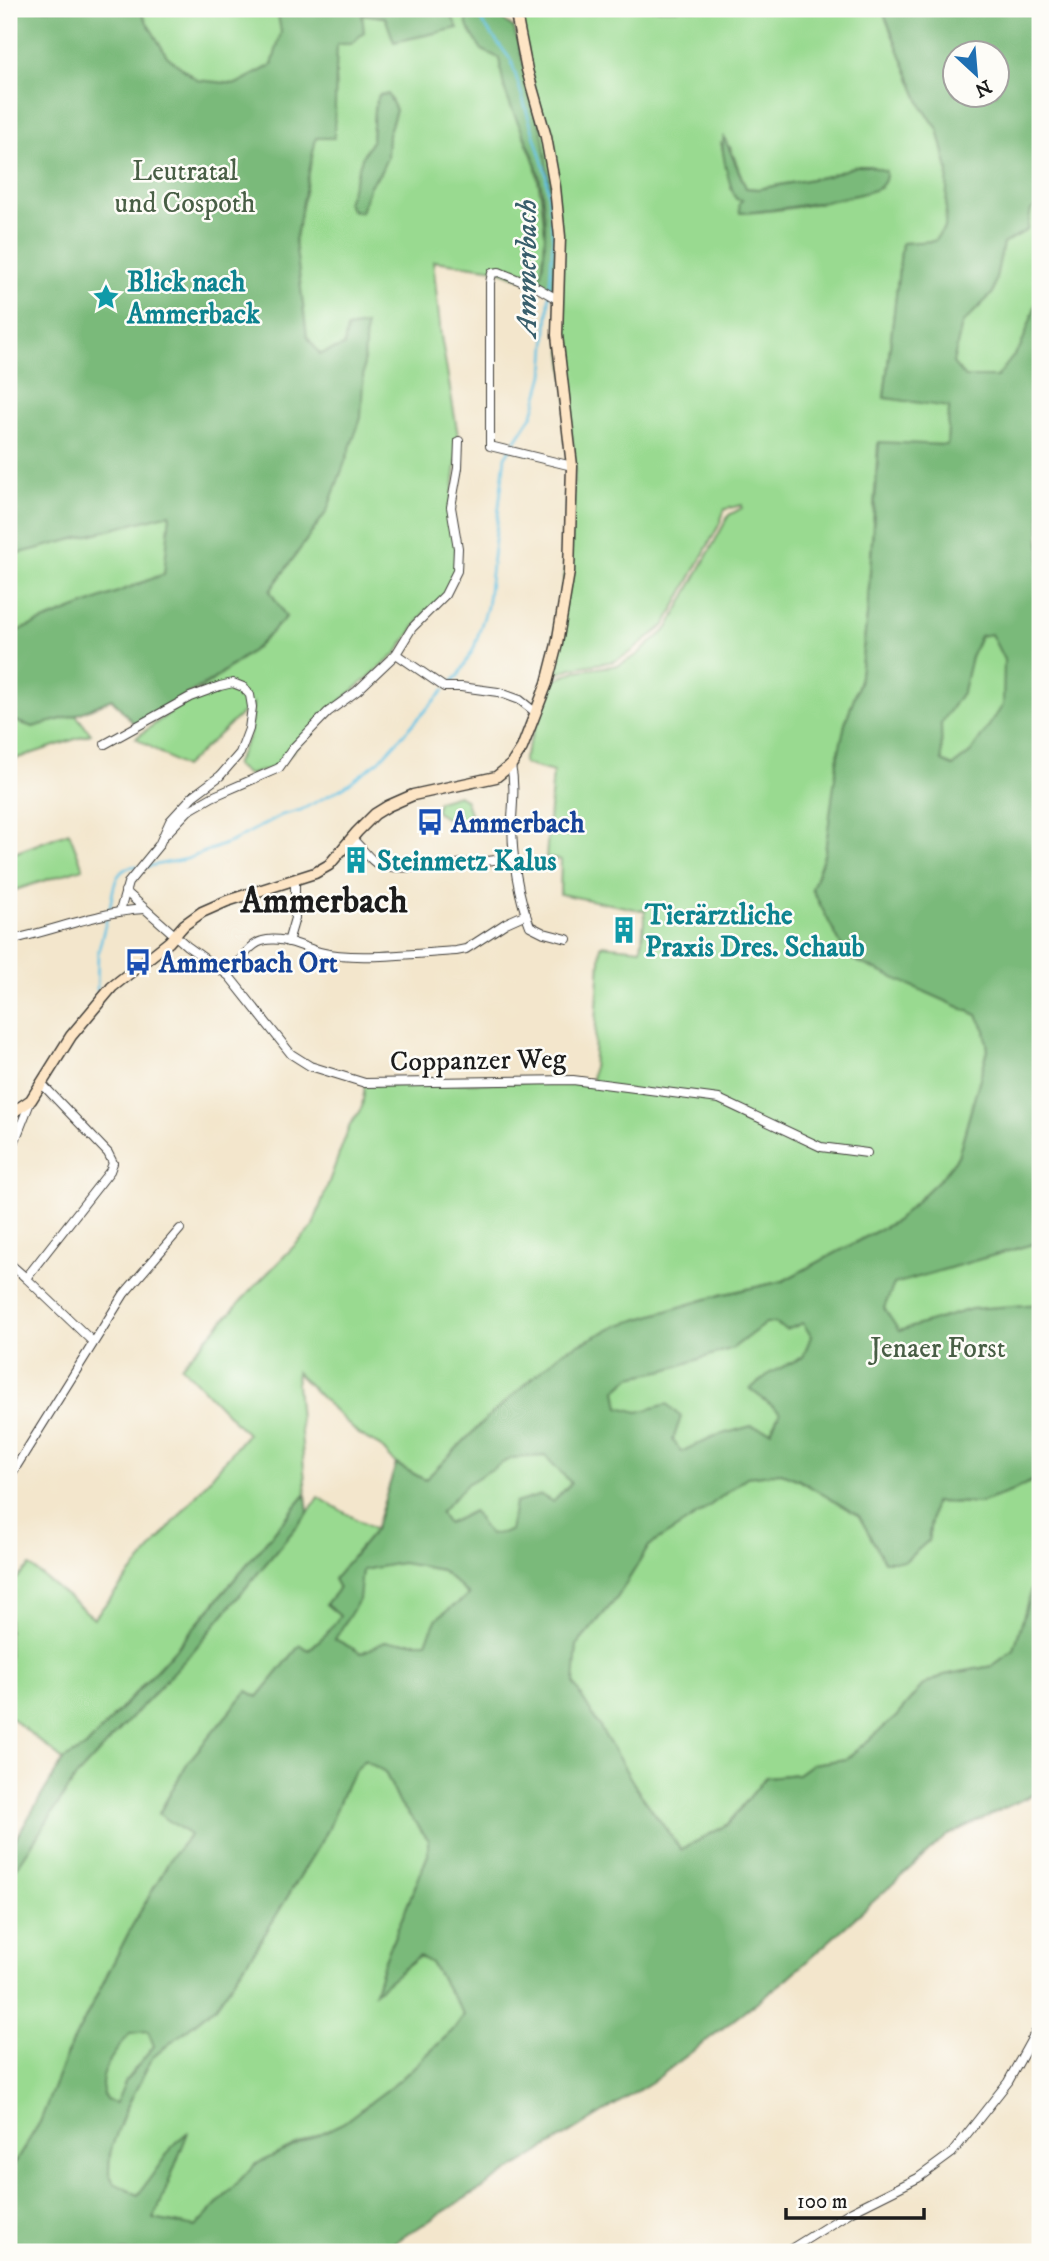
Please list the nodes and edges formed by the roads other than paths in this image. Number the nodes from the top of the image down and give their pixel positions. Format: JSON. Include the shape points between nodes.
{"nodes":[{"id":1,"x":514,"y":9,"type":"edge"},
{"id":2,"x":557,"y":299,"type":"junction"},
{"id":3,"x":459,"y":441,"type":"dead end"},
{"id":4,"x":572,"y":467,"type":"junction"},
{"id":5,"x":396,"y":654,"type":"junction"},
{"id":6,"x":535,"y":712,"type":"junction"},
{"id":7,"x":105,"y":744,"type":"dead end"},
{"id":8,"x":511,"y":765,"type":"junction"},
{"id":9,"x":166,"y":834,"type":"junction"},
{"id":10,"x":352,"y":839,"type":"junction"},
{"id":11,"x":514,"y":858,"type":"junction"},
{"id":12,"x":295,"y":880,"type":"junction"},
{"id":13,"x":125,"y":891,"type":"junction"},
{"id":14,"x":144,"y":909,"type":"junction"},
{"id":15,"x":117,"y":911,"type":"junction"},
{"id":16,"x":526,"y":914,"type":"junction"},
{"id":17,"x":176,"y":934,"type":"junction"},
{"id":18,"x":566,"y":939,"type":"dead end"},
{"id":19,"x":9,"y":940,"type":"edge"},
{"id":20,"x":288,"y":942,"type":"junction"},
{"id":21,"x":229,"y":976,"type":"junction"},
{"id":22,"x":42,"y":1084,"type":"junction"},
{"id":23,"x":31,"y":1100,"type":"junction"},
{"id":24,"x":9,"y":1115,"type":"edge"},
{"id":25,"x":12,"y":1139,"type":"edge"},
{"id":26,"x":867,"y":1153,"type":"dead end"},
{"id":27,"x":9,"y":1156,"type":"edge"},
{"id":28,"x":180,"y":1228,"type":"dead end"},
{"id":29,"x":9,"y":1263,"type":"edge"},
{"id":30,"x":26,"y":1278,"type":"junction"},
{"id":31,"x":93,"y":1342,"type":"junction"},
{"id":32,"x":9,"y":1478,"type":"edge"},
{"id":33,"x":1040,"y":2024,"type":"edge"},
{"id":34,"x":786,"y":2252,"type":"edge"}],
"edges":[{"from":1,"to":2,"type":"main road","via":[[555,187],[560,237]]},
{"from":2,"to":4,"type":"main road"},
{"from":2,"to":4,"type":"street","via":[[499,272],[492,274],[490,446]]},
{"from":3,"to":5,"type":"street","via":[[452,507],[457,571],[445,595],[412,628]]},
{"from":4,"to":6,"type":"main road","via":[[569,572],[557,644]]},
{"from":5,"to":6,"type":"street","via":[[444,687],[498,692]]},
{"from":5,"to":9,"type":"street","via":[[328,712],[279,768],[188,811]]},
{"from":6,"to":8,"type":"main road"},
{"from":7,"to":9,"type":"street","via":[[190,697],[233,683],[250,695],[251,718],[240,753],[181,808]]},
{"from":8,"to":10,"type":"main road","via":[[496,777],[401,799],[375,814]]},
{"from":8,"to":11,"type":"street"},
{"from":9,"to":13,"type":"street"},
{"from":10,"to":11,"type":"street","via":[[381,866]]},
{"from":10,"to":12,"type":"main road","via":[[329,865]]},
{"from":11,"to":16,"type":"street"},
{"from":12,"to":17,"type":"main road","via":[[211,907]]},
{"from":12,"to":20,"type":"street","via":[[295,918]]},
{"from":13,"to":14,"type":"street","name":"Coppanzer Weg"},
{"from":13,"to":15,"type":"street"},
{"from":14,"to":15,"type":"street"},
{"from":14,"to":17,"type":"street","name":"Coppanzer Weg"},
{"from":15,"to":19,"type":"street"},
{"from":16,"to":18,"type":"street","via":[[530,926]]},
{"from":16,"to":20,"type":"street","via":[[456,951],[335,955]]},
{"from":17,"to":21,"type":"street","name":"Coppanzer Weg"},
{"from":17,"to":22,"type":"main road","via":[[112,987],[71,1036]]},
{"from":20,"to":21,"type":"street","via":[[260,941]]},
{"from":21,"to":26,"type":"street","name":"Coppanzer Weg","via":[[291,1054],[310,1066],[354,1081],[573,1080],[719,1099],[821,1147]]},
{"from":22,"to":23,"type":"main road"},
{"from":22,"to":30,"type":"street","via":[[113,1163]]},
{"from":23,"to":24,"type":"main road"},
{"from":23,"to":25,"type":"street"},
{"from":25,"to":27,"type":"street"},
{"from":28,"to":31,"type":"street","via":[[124,1294]]},
{"from":29,"to":30,"type":"street"},
{"from":30,"to":31,"type":"street"},
{"from":31,"to":32,"type":"street"},
{"from":33,"to":34,"type":"street","via":[[1008,2082],[952,2153],[918,2178]]}]}
